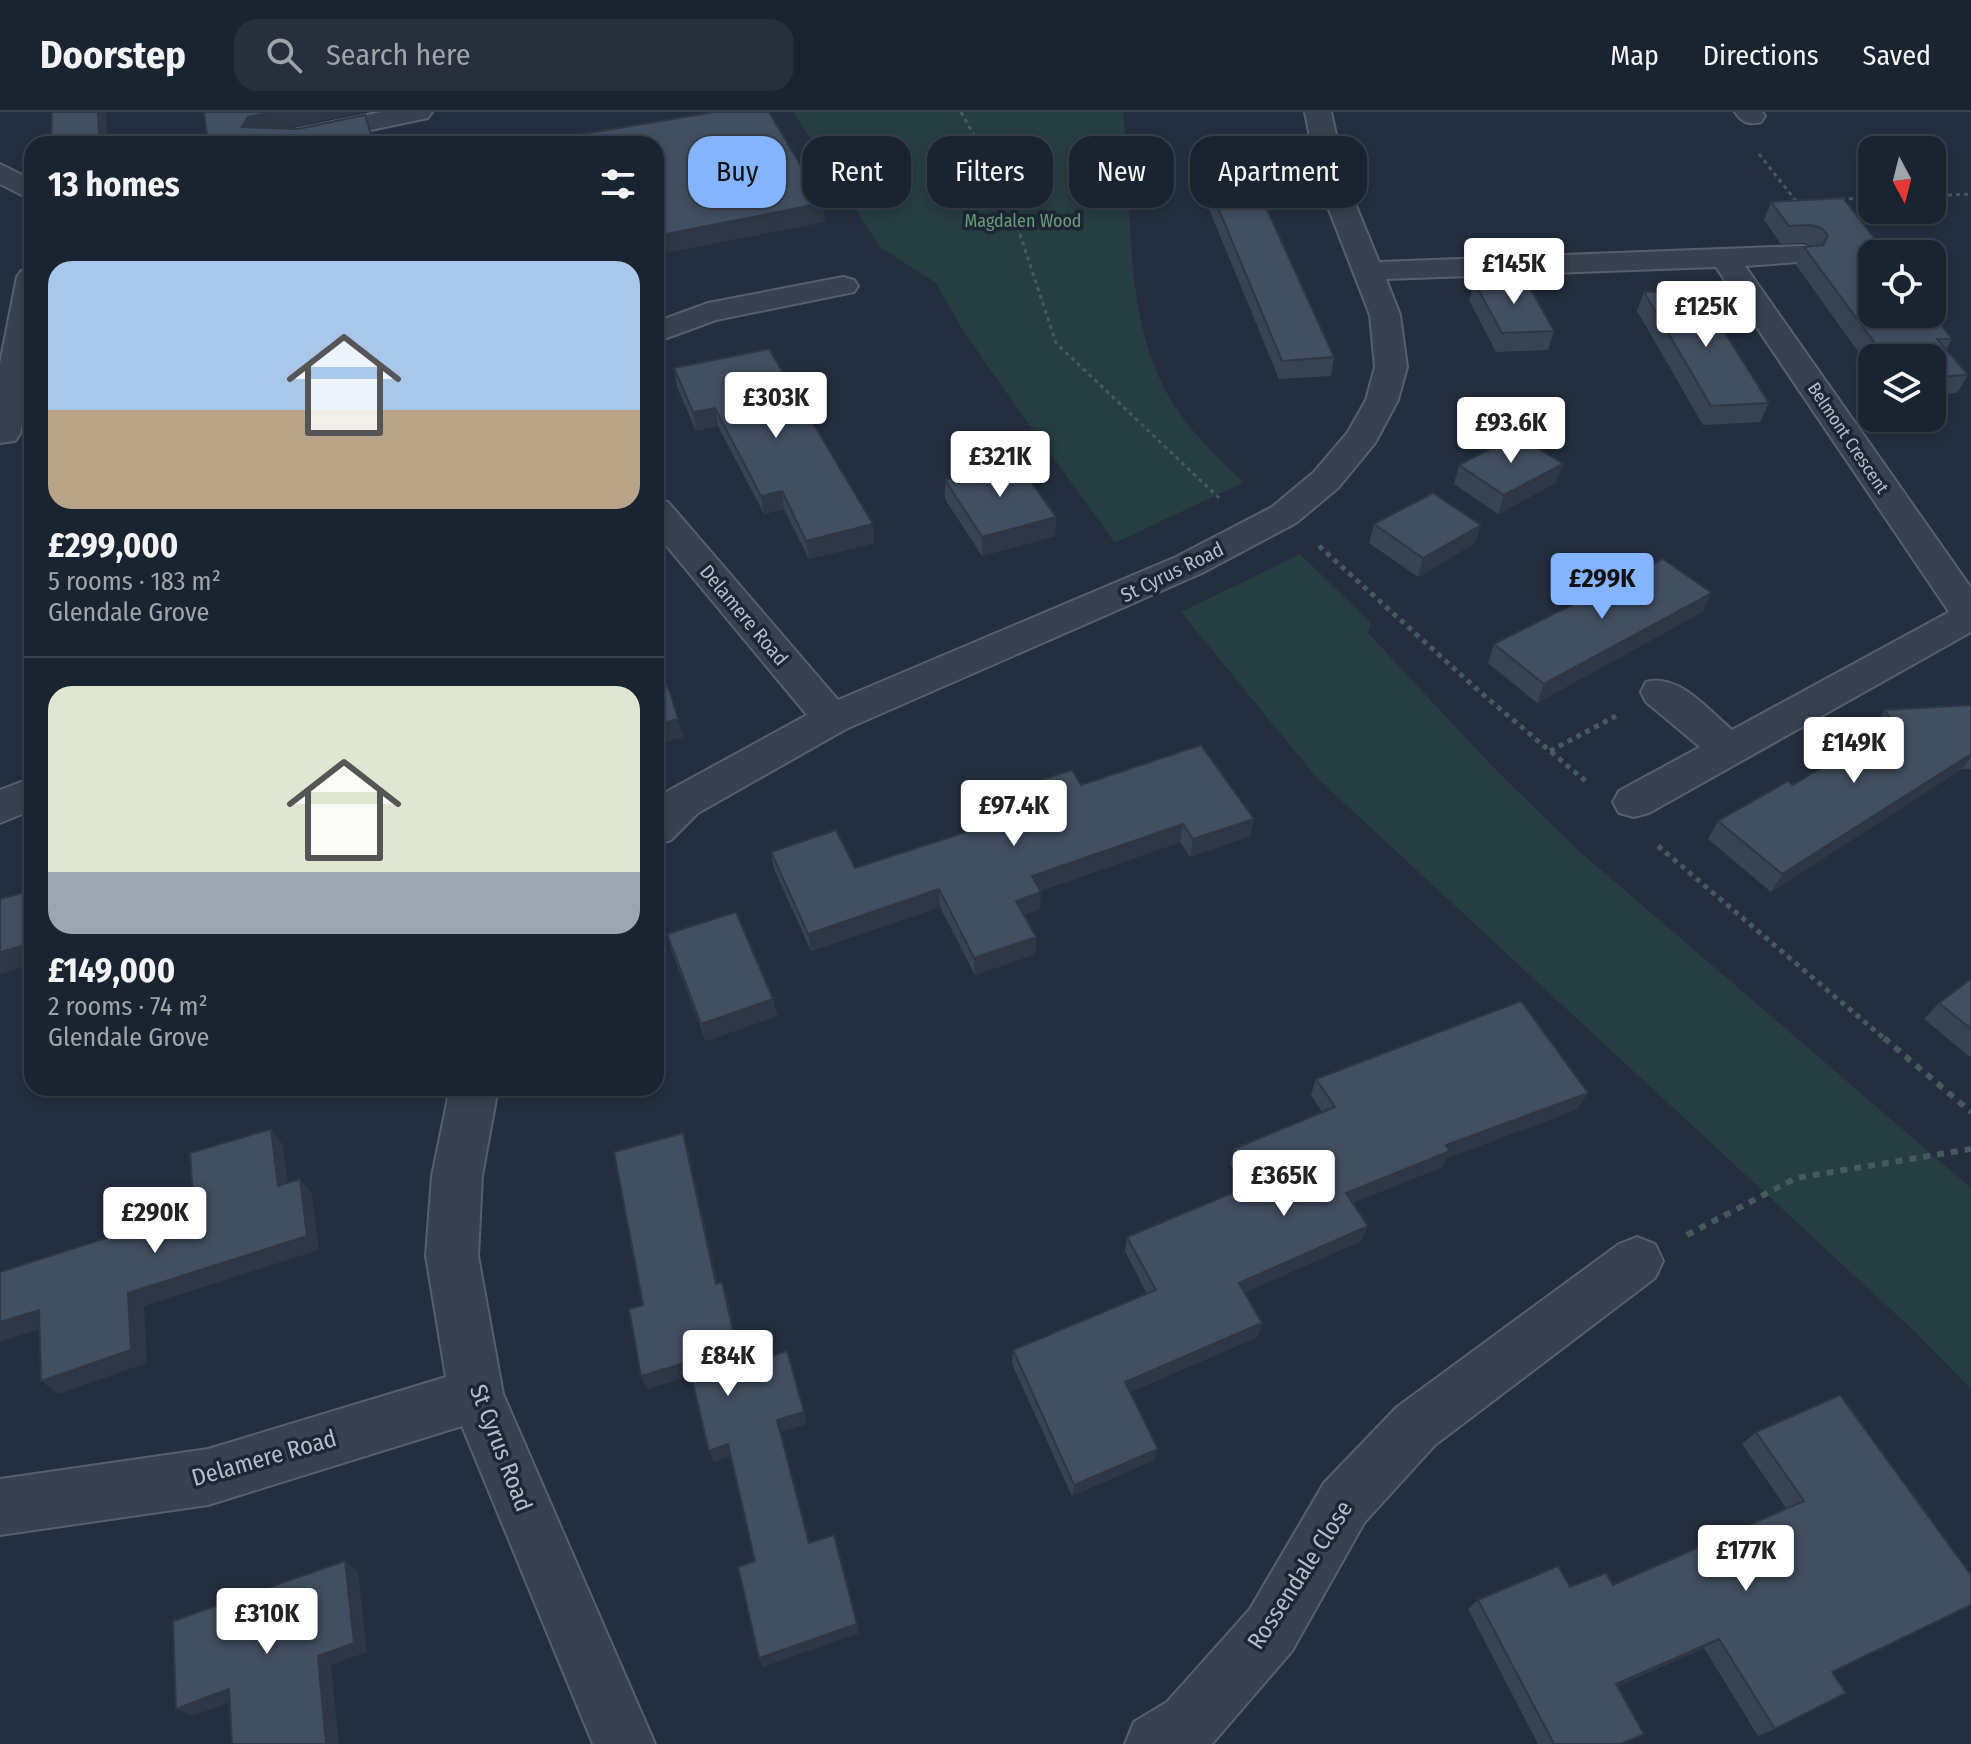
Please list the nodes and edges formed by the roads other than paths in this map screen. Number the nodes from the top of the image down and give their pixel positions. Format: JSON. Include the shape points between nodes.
{"nodes":[{"id":1,"x":419,"y":112,"type":"edge"},
{"id":2,"x":1318,"y":112,"type":"edge"},
{"id":3,"x":304,"y":136,"type":"edge"},
{"id":4,"x":0,"y":172,"type":"edge"},
{"id":5,"x":24,"y":187,"type":"edge"},
{"id":6,"x":1802,"y":255,"type":"edge"},
{"id":7,"x":1725,"y":259,"type":"junction"},
{"id":8,"x":1369,"y":271,"type":"junction"},
{"id":9,"x":843,"y":286,"type":"dead end"},
{"id":10,"x":664,"y":330,"type":"edge"},
{"id":11,"x":24,"y":339,"type":"edge"},
{"id":12,"x":12,"y":433,"type":"edge"},
{"id":13,"x":664,"y":520,"type":"edge"},
{"id":14,"x":1971,"y":616,"type":"edge"},
{"id":15,"x":1660,"y":692,"type":"road end"},
{"id":16,"x":832,"y":719,"type":"junction"},
{"id":17,"x":1729,"y":749,"type":"junction"},
{"id":18,"x":24,"y":796,"type":"edge"},
{"id":19,"x":1634,"y":802,"type":"dead end"},
{"id":20,"x":0,"y":807,"type":"edge"},
{"id":21,"x":664,"y":821,"type":"edge"},
{"id":22,"x":472,"y":1096,"type":"edge"},
{"id":23,"x":1637,"y":1261,"type":"road end"},
{"id":24,"x":476,"y":1395,"type":"junction"},
{"id":25,"x":0,"y":1507,"type":"edge"},
{"id":26,"x":624,"y":1744,"type":"edge"},
{"id":27,"x":1156,"y":1744,"type":"edge"}],
"edges":[{"from":1,"to":3,"type":"street"},
{"from":2,"to":8,"type":"street","name":"St Cyrus Road","via":[[1333,184]]},
{"from":4,"to":5,"type":"street"},
{"from":6,"to":7,"type":"street"},
{"from":7,"to":8,"type":"street"},
{"from":7,"to":14,"type":"street","name":"Belmont Crescent"},
{"from":8,"to":16,"type":"street","name":"St Cyrus Road","via":[[1385,315],[1391,367],[1382,400],[1363,436],[1335,469],[1284,515],[1083,614]]},
{"from":9,"to":10,"type":"street","via":[[740,293]]},
{"from":11,"to":12,"type":"street"},
{"from":13,"to":16,"type":"street","name":"Delamere Road"},
{"from":14,"to":17,"type":"street"},
{"from":15,"to":17,"type":"street"},
{"from":16,"to":21,"type":"street","name":"St Cyrus Road","via":[[683,802]]},
{"from":17,"to":19,"type":"street"},
{"from":18,"to":20,"type":"street"},
{"from":22,"to":24,"type":"street","name":"St Cyrus Road","via":[[457,1176],[452,1256]]},
{"from":23,"to":27,"type":"street","name":"Rossendale Close","via":[[1416,1426],[1344,1503],[1271,1630],[1189,1724]]},
{"from":24,"to":25,"type":"street","name":"Delamere Road","via":[[208,1477]]},
{"from":24,"to":26,"type":"street","name":"St Cyrus Road"}]}
